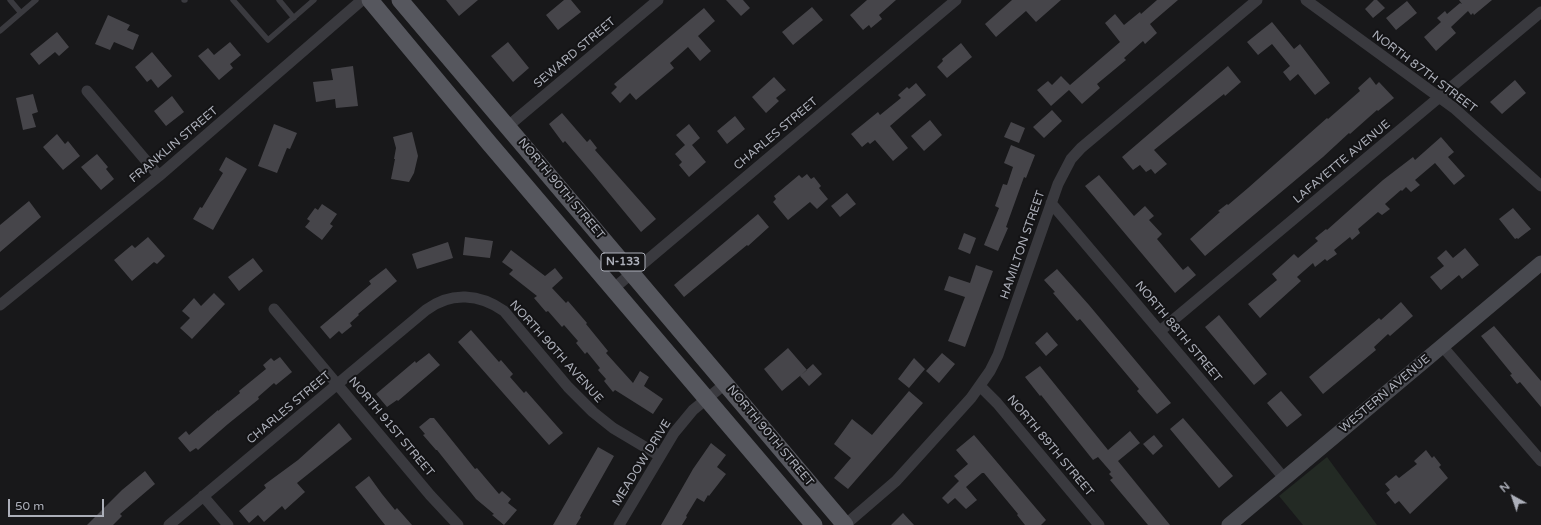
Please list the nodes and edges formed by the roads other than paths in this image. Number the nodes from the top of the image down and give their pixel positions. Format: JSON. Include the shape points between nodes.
{"nodes":[{"id":1,"x":10,"y":0,"type":"edge"},
{"id":2,"x":36,"y":0,"type":"edge"},
{"id":3,"x":233,"y":0,"type":"edge"},
{"id":4,"x":279,"y":0,"type":"edge"},
{"id":5,"x":314,"y":0,"type":"edge"},
{"id":6,"x":362,"y":0,"type":"edge"},
{"id":7,"x":370,"y":0,"type":"edge"},
{"id":8,"x":400,"y":0,"type":"edge"},
{"id":9,"x":658,"y":0,"type":"edge"},
{"id":10,"x":956,"y":0,"type":"edge"},
{"id":11,"x":1257,"y":0,"type":"edge"},
{"id":12,"x":1306,"y":0,"type":"edge"},
{"id":13,"x":1541,"y":12,"type":"edge"},
{"id":14,"x":21,"y":13,"type":"junction"},
{"id":15,"x":294,"y":18,"type":"junction"},
{"id":16,"x":0,"y":31,"type":"edge"},
{"id":17,"x":87,"y":91,"type":"dead end"},
{"id":18,"x":1439,"y":98,"type":"junction"},
{"id":19,"x":507,"y":127,"type":"junction"},
{"id":20,"x":159,"y":176,"type":"junction"},
{"id":21,"x":1541,"y":186,"type":"edge"},
{"id":22,"x":1051,"y":203,"type":"junction"},
{"id":23,"x":1541,"y":263,"type":"edge"},
{"id":24,"x":632,"y":273,"type":"junction"},
{"id":25,"x":613,"y":289,"type":"junction"},
{"id":26,"x":0,"y":305,"type":"edge"},
{"id":27,"x":274,"y":309,"type":"dead end"},
{"id":28,"x":426,"y":310,"type":"joint"},
{"id":29,"x":1160,"y":331,"type":"junction"},
{"id":30,"x":1442,"y":346,"type":"junction"},
{"id":31,"x":337,"y":384,"type":"junction"},
{"id":32,"x":725,"y":384,"type":"junction"},
{"id":33,"x":980,"y":386,"type":"junction"},
{"id":34,"x":707,"y":399,"type":"junction"},
{"id":35,"x":660,"y":456,"type":"junction"},
{"id":36,"x":1541,"y":461,"type":"edge"},
{"id":37,"x":1284,"y":478,"type":"junction"},
{"id":38,"x":203,"y":496,"type":"junction"},
{"id":39,"x":169,"y":525,"type":"edge"},
{"id":40,"x":228,"y":525,"type":"edge"},
{"id":41,"x":458,"y":525,"type":"edge"},
{"id":42,"x":619,"y":525,"type":"edge"},
{"id":43,"x":814,"y":525,"type":"edge"},
{"id":44,"x":845,"y":525,"type":"edge"},
{"id":45,"x":1100,"y":525,"type":"edge"},
{"id":46,"x":1229,"y":525,"type":"edge"}],
"edges":[{"from":1,"to":14,"type":"lane"},
{"from":2,"to":14,"type":"lane"},
{"from":3,"to":15,"type":"lane","via":[[268,40]]},
{"from":4,"to":15,"type":"lane"},
{"from":5,"to":15,"type":"lane"},
{"from":6,"to":20,"type":"street","name":"FRANKLIN STREET"},
{"from":7,"to":25,"type":"main road","name":"NORTH 90TH STREET","number":"N-133"},
{"from":8,"to":19,"type":"main road","name":"NORTH 90TH STREET","number":"N-133"},
{"from":9,"to":19,"type":"street","name":"SEWARD STREET"},
{"from":10,"to":24,"type":"street","name":"CHARLES STREET"},
{"from":11,"to":22,"type":"street","name":"HAMILTON STREET","via":[[1081,148],[1064,170]]},
{"from":12,"to":18,"type":"street","name":"NORTH 87TH STREET"},
{"from":13,"to":18,"type":"street","name":"LAFAYETTE AVENUE"},
{"from":14,"to":16,"type":"lane"},
{"from":17,"to":20,"type":"street"},
{"from":18,"to":21,"type":"street","name":"NORTH 87TH STREET","via":[[1454,108]]},
{"from":18,"to":29,"type":"street","name":"LAFAYETTE AVENUE"},
{"from":19,"to":24,"type":"main road","name":"NORTH 90TH STREET","number":"N-133"},
{"from":20,"to":26,"type":"street","name":"FRANKLIN STREET"},
{"from":22,"to":29,"type":"street","name":"NORTH 88TH STREET"},
{"from":22,"to":33,"type":"street","name":"HAMILTON STREET","via":[[998,355]]},
{"from":23,"to":30,"type":"street","name":"WESTERN AVENUE"},
{"from":24,"to":25,"type":"street","name":"CHARLES STREET"},
{"from":24,"to":32,"type":"main road","name":"NORTH 90TH STREET","number":"N-133"},
{"from":25,"to":34,"type":"main road","name":"NORTH 90TH STREET","number":"N-133"},
{"from":27,"to":31,"type":"street","name":"NORTH 91ST STREET"},
{"from":28,"to":31,"type":"street","name":"CHARLES STREET"},
{"from":28,"to":35,"type":"street","name":"NORTH 90TH AVENUE","via":[[454,297],[470,297],[494,305],[504,312],[568,387],[593,412],[612,428]]},
{"from":29,"to":37,"type":"street","name":"NORTH 88TH STREET"},
{"from":30,"to":36,"type":"street"},
{"from":30,"to":37,"type":"street","name":"WESTERN AVENUE"},
{"from":31,"to":38,"type":"street","name":"CHARLES STREET"},
{"from":31,"to":41,"type":"street","name":"NORTH 91ST STREET"},
{"from":32,"to":34,"type":"street","name":"MEADOW DRIVE"},
{"from":32,"to":44,"type":"main road","name":"NORTH 90TH STREET","number":"N-133"},
{"from":33,"to":44,"type":"street","name":"HAMILTON STREET","via":[[896,481]]},
{"from":33,"to":45,"type":"street","name":"NORTH 89TH STREET"},
{"from":34,"to":35,"type":"street","name":"MEADOW DRIVE","via":[[684,420]]},
{"from":34,"to":43,"type":"main road","name":"NORTH 90TH STREET","number":"N-133"},
{"from":35,"to":42,"type":"street","name":"MEADOW DRIVE"},
{"from":37,"to":46,"type":"street","name":"WESTERN AVENUE"},
{"from":38,"to":39,"type":"street","name":"CHARLES STREET"},
{"from":38,"to":40,"type":"street"}]}
